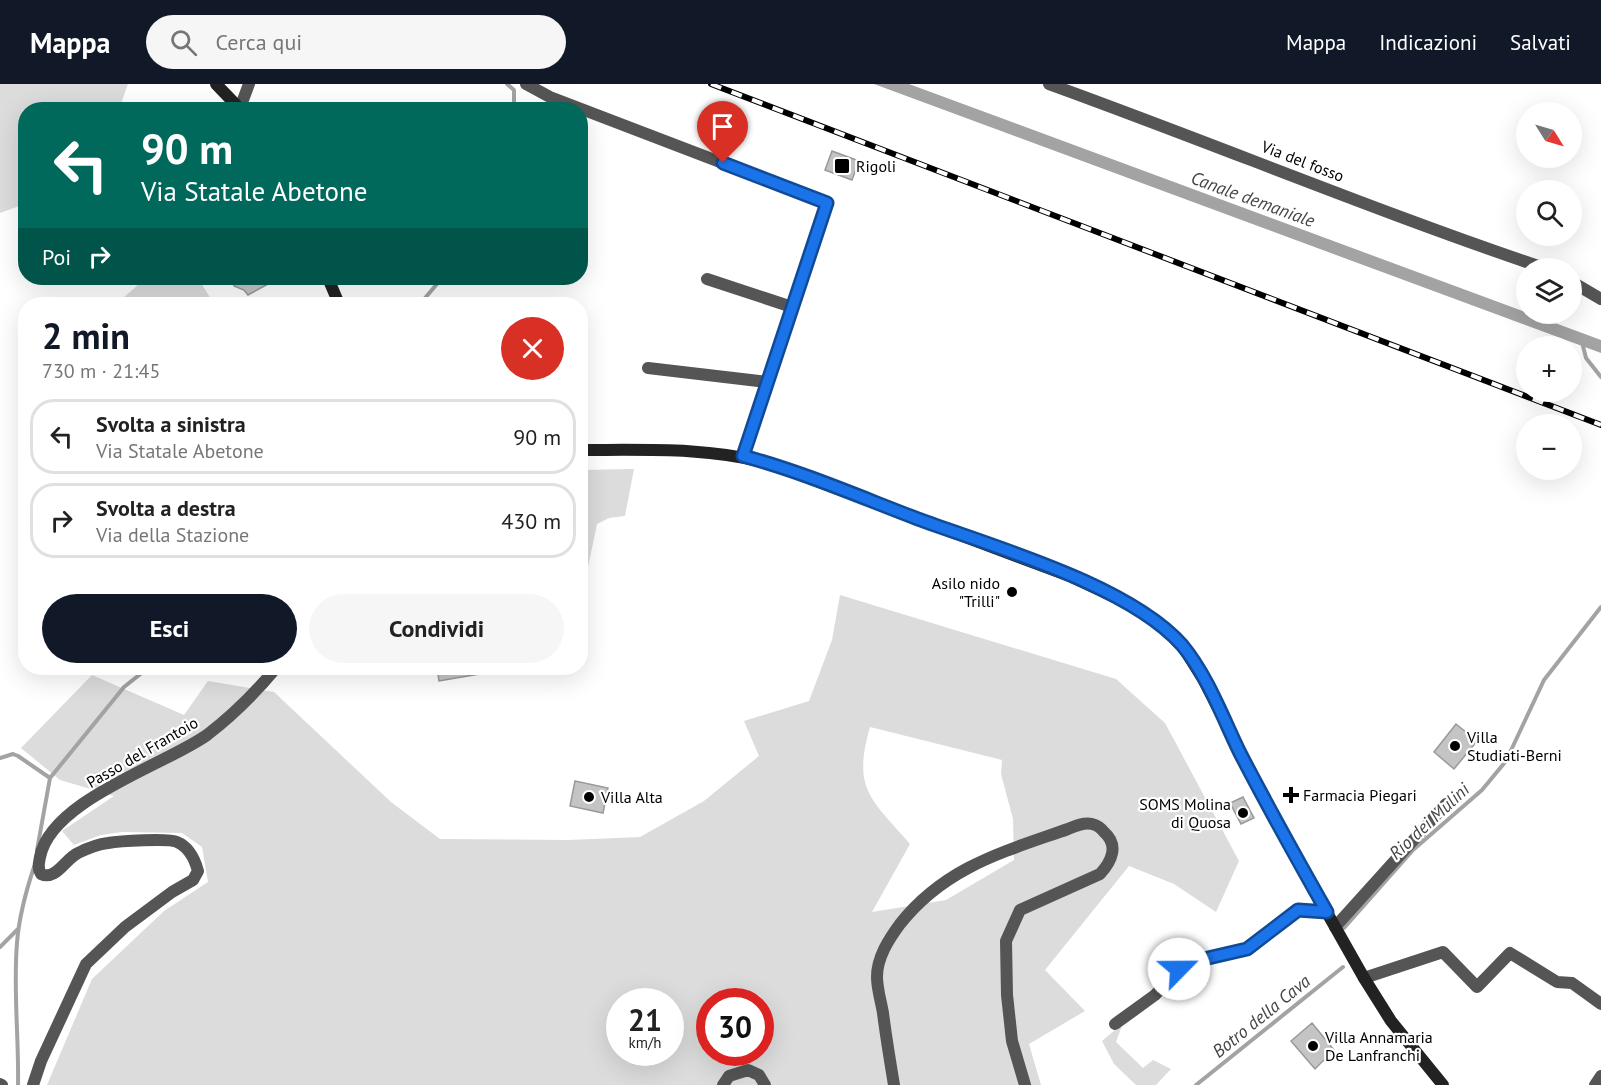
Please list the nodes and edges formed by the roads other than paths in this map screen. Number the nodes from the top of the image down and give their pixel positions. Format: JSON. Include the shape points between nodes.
{"nodes":[{"id":1,"x":216,"y":84,"type":"edge"},
{"id":2,"x":249,"y":84,"type":"edge"},
{"id":3,"x":526,"y":84,"type":"edge"},
{"id":4,"x":1049,"y":84,"type":"edge"},
{"id":5,"x":234,"y":102,"type":"edge"},
{"id":6,"x":243,"y":102,"type":"edge"},
{"id":7,"x":564,"y":102,"type":"edge"},
{"id":8,"x":588,"y":111,"type":"edge"},
{"id":9,"x":1516,"y":258,"type":"edge"},
{"id":10,"x":707,"y":279,"type":"dead end"},
{"id":11,"x":1582,"y":288,"type":"edge"},
{"id":12,"x":1601,"y":299,"type":"edge"},
{"id":13,"x":792,"y":307,"type":"junction"},
{"id":14,"x":648,"y":368,"type":"dead end"},
{"id":15,"x":767,"y":382,"type":"junction"},
{"id":16,"x":588,"y":450,"type":"edge"},
{"id":17,"x":743,"y":456,"type":"junction"},
{"id":18,"x":270,"y":675,"type":"edge"},
{"id":19,"x":1446,"y":804,"type":"dead end"},
{"id":20,"x":1327,"y":912,"type":"junction"},
{"id":21,"x":1335,"y":927,"type":"junction"},
{"id":22,"x":1364,"y":978,"type":"junction"},
{"id":23,"x":1601,"y":1004,"type":"edge"},
{"id":24,"x":1115,"y":1024,"type":"dead end"},
{"id":25,"x":1601,"y":1076,"type":"edge"},
{"id":26,"x":33,"y":1085,"type":"edge"},
{"id":27,"x":723,"y":1085,"type":"edge"},
{"id":28,"x":765,"y":1085,"type":"edge"},
{"id":29,"x":894,"y":1085,"type":"edge"},
{"id":30,"x":1025,"y":1085,"type":"edge"},
{"id":31,"x":1443,"y":1085,"type":"edge"},
{"id":32,"x":1595,"y":1085,"type":"edge"}],
"edges":[{"from":1,"to":5,"type":"main road"},
{"from":2,"to":6,"type":"street"},
{"from":3,"to":7,"type":"street"},
{"from":4,"to":9,"type":"street","name":"Via del fosso"},
{"from":8,"to":13,"type":"street","via":[[827,203]]},
{"from":10,"to":13,"type":"street"},
{"from":11,"to":12,"type":"street"},
{"from":13,"to":15,"type":"street"},
{"from":14,"to":15,"type":"street"},
{"from":15,"to":17,"type":"street"},
{"from":16,"to":17,"type":"main road","via":[[698,451]]},
{"from":17,"to":20,"type":"main road","via":[[788,469],[1042,565],[1106,593],[1161,625],[1183,647],[1203,679]]},
{"from":18,"to":26,"type":"street","name":"Passo del Frantoio","via":[[205,736],[116,783],[74,811],[50,834],[41,849],[38,868],[45,876],[51,876],[76,854],[107,843],[142,841],[178,842],[195,858],[198,871],[193,880],[124,927],[86,964]]},
{"from":19,"to":21,"type":"street"},
{"from":20,"to":21,"type":"main road"},
{"from":20,"to":24,"type":"street","via":[[1298,910],[1247,949],[1195,961],[1179,969],[1155,995]]},
{"from":21,"to":22,"type":"main road"},
{"from":22,"to":23,"type":"street","via":[[1443,952],[1477,987],[1510,953],[1557,981],[1572,983]]},
{"from":22,"to":31,"type":"main road","via":[[1391,1021]]},
{"from":25,"to":32,"type":"street"},
{"from":27,"to":28,"type":"street","via":[[729,1076],[748,1070],[759,1075]]},
{"from":29,"to":30,"type":"street","via":[[877,976],[889,938],[932,889],[957,872],[1080,824],[1092,824],[1109,836],[1113,853],[1110,864],[1100,873],[1020,910],[1006,941],[1012,1041]]}]}
